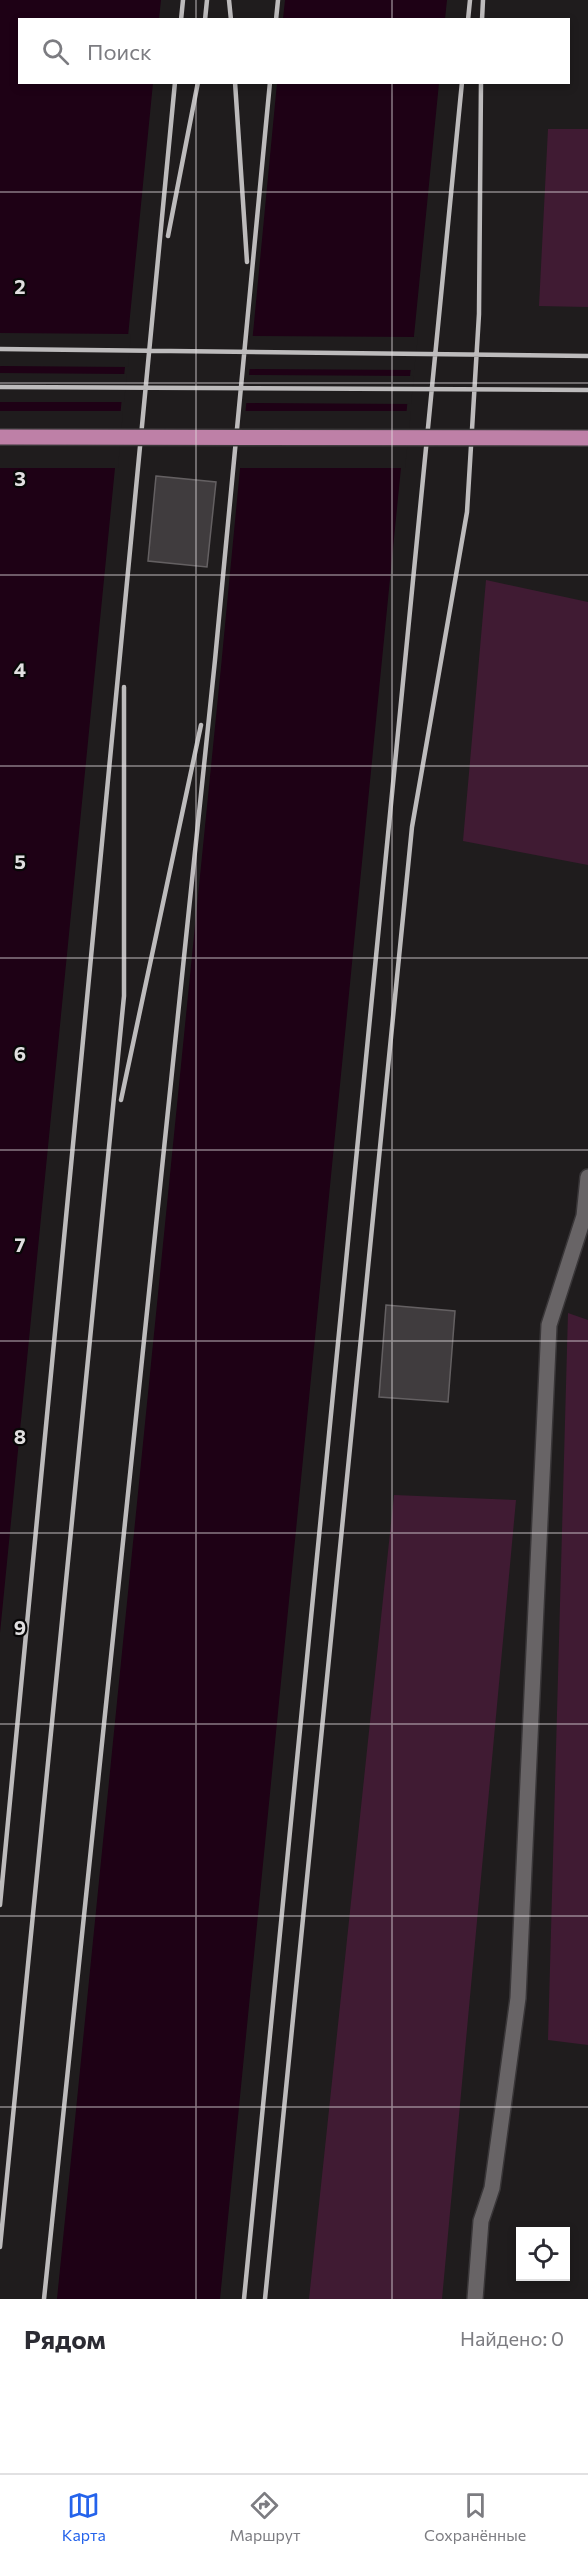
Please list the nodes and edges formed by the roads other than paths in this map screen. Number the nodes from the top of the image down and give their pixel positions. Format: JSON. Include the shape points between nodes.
{"nodes":[{"id":1,"x":0,"y":437,"type":"edge"},
{"id":2,"x":588,"y":438,"type":"edge"},
{"id":3,"x":588,"y":1177,"type":"edge"},
{"id":4,"x":474,"y":2299,"type":"edge"}],
"edges":[{"from":1,"to":2,"type":"main road","bridge":true},
{"from":3,"to":4,"type":"lane","via":[[584,1216],[549,1325],[518,1998],[492,2188],[481,2221]]}]}
